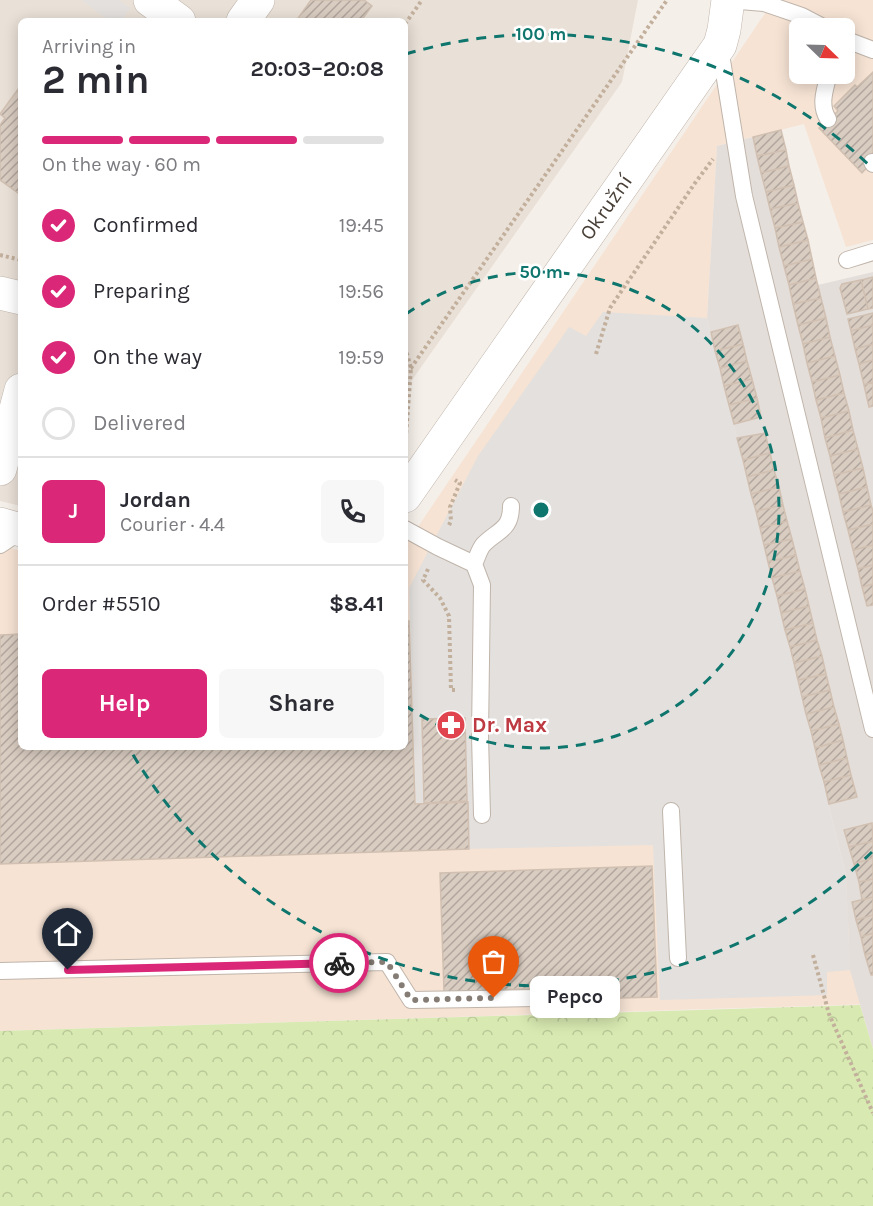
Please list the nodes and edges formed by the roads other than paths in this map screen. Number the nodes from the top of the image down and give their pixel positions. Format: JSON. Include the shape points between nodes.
{"nodes":[{"id":1,"x":150,"y":0,"type":"edge"},
{"id":2,"x":258,"y":0,"type":"edge"},
{"id":3,"x":728,"y":0,"type":"edge"},
{"id":4,"x":175,"y":18,"type":"edge"},
{"id":5,"x":245,"y":18,"type":"edge"},
{"id":6,"x":806,"y":18,"type":"edge"},
{"id":7,"x":855,"y":43,"type":"edge"},
{"id":8,"x":720,"y":45,"type":"junction"},
{"id":9,"x":873,"y":50,"type":"edge"},
{"id":10,"x":827,"y":84,"type":"edge"},
{"id":11,"x":828,"y":119,"type":"dead end"},
{"id":12,"x":873,"y":252,"type":"edge"},
{"id":13,"x":847,"y":260,"type":"dead end"},
{"id":14,"x":0,"y":293,"type":"edge"},
{"id":15,"x":18,"y":297,"type":"edge"},
{"id":16,"x":18,"y":401,"type":"edge"},
{"id":17,"x":0,"y":469,"type":"edge"},
{"id":18,"x":408,"y":492,"type":"edge"},
{"id":19,"x":511,"y":506,"type":"dead end"},
{"id":20,"x":0,"y":524,"type":"edge"},
{"id":21,"x":18,"y":529,"type":"edge"},
{"id":22,"x":408,"y":531,"type":"edge"},
{"id":23,"x":18,"y":532,"type":"edge"},
{"id":24,"x":0,"y":545,"type":"edge"},
{"id":25,"x":474,"y":564,"type":"junction"},
{"id":26,"x":873,"y":729,"type":"edge"},
{"id":27,"x":671,"y":811,"type":"dead end"},
{"id":28,"x":482,"y":814,"type":"dead end"},
{"id":29,"x":678,"y":958,"type":"dead end"},
{"id":30,"x":0,"y":971,"type":"edge"},
{"id":31,"x":536,"y":998,"type":"dead end"}],
"edges":[{"from":1,"to":4,"type":"street"},
{"from":2,"to":5,"type":"street"},
{"from":3,"to":6,"type":"lane","via":[[764,3]]},
{"from":3,"to":8,"type":"street","name":"Okružní"},
{"from":7,"to":9,"type":"lane"},
{"from":8,"to":18,"type":"street","name":"Okružní"},
{"from":8,"to":26,"type":"lane","via":[[747,207]]},
{"from":10,"to":11,"type":"lane","via":[[823,101]]},
{"from":12,"to":13,"type":"lane"},
{"from":14,"to":15,"type":"street"},
{"from":16,"to":17,"type":"street"},
{"from":19,"to":25,"type":"lane","via":[[511,517],[505,527],[482,547]]},
{"from":20,"to":21,"type":"street"},
{"from":22,"to":25,"type":"lane"},
{"from":23,"to":24,"type":"lane"},
{"from":25,"to":28,"type":"lane","via":[[482,585]]},
{"from":27,"to":29,"type":"lane"},
{"from":30,"to":31,"type":"lane","via":[[387,962],[411,1000]]}]}
